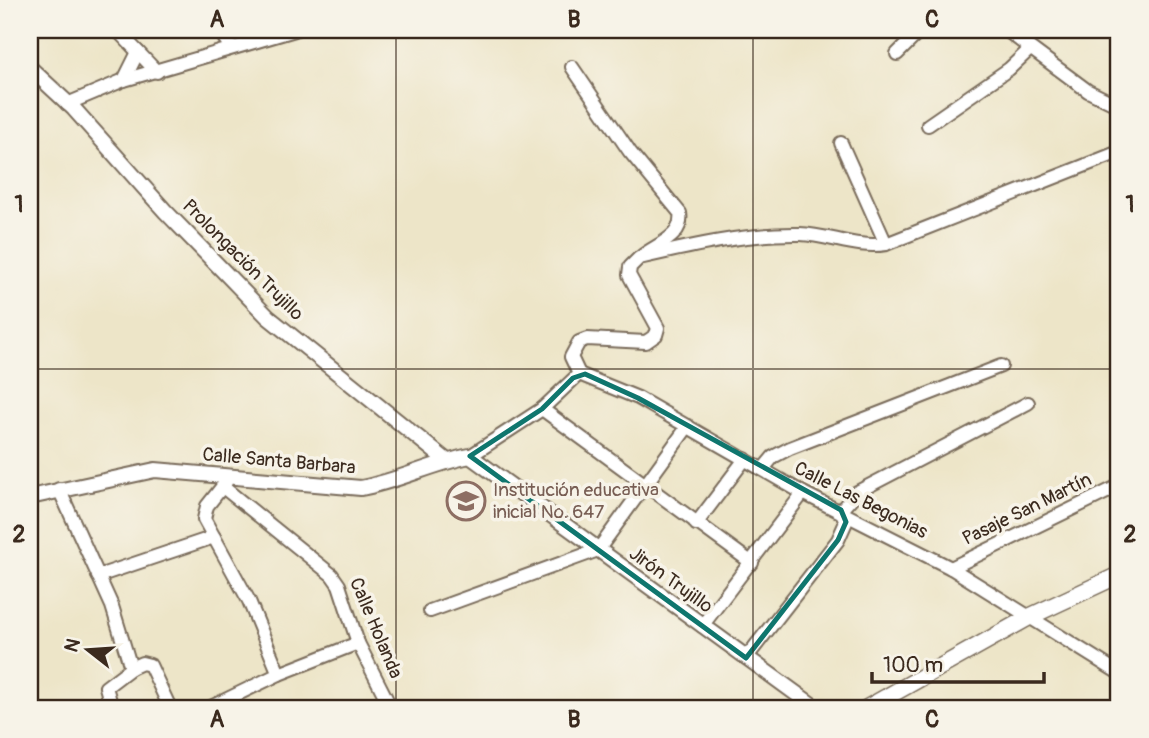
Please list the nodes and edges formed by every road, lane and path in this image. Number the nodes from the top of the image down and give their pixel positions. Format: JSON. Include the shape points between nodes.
{"nodes":[{"id":1,"x":117,"y":30,"type":"edge"},
{"id":2,"x":219,"y":30,"type":"edge"},
{"id":3,"x":295,"y":30,"type":"edge"},
{"id":4,"x":921,"y":30,"type":"edge"},
{"id":5,"x":1006,"y":30,"type":"edge"},
{"id":6,"x":268,"y":34,"type":"edge"},
{"id":7,"x":231,"y":48,"type":"junction"},
{"id":8,"x":1029,"y":50,"type":"junction"},
{"id":9,"x":138,"y":52,"type":"junction"},
{"id":10,"x":897,"y":54,"type":"dead end"},
{"id":11,"x":572,"y":67,"type":"dead end"},
{"id":12,"x":30,"y":68,"type":"edge"},
{"id":13,"x":157,"y":72,"type":"junction"},
{"id":14,"x":124,"y":80,"type":"junction"},
{"id":15,"x":68,"y":104,"type":"junction"},
{"id":16,"x":1119,"y":106,"type":"edge"},
{"id":17,"x":928,"y":125,"type":"dead end"},
{"id":18,"x":841,"y":143,"type":"dead end"},
{"id":19,"x":1119,"y":152,"type":"edge"},
{"id":20,"x":886,"y":244,"type":"junction"},
{"id":21,"x":639,"y":258,"type":"junction"},
{"id":22,"x":1001,"y":366,"type":"dead end"},
{"id":23,"x":579,"y":374,"type":"junction"},
{"id":24,"x":1028,"y":402,"type":"dead end"},
{"id":25,"x":542,"y":409,"type":"junction"},
{"id":26,"x":688,"y":426,"type":"junction"},
{"id":27,"x":470,"y":456,"type":"junction"},
{"id":28,"x":745,"y":459,"type":"junction"},
{"id":29,"x":447,"y":461,"type":"junction"},
{"id":30,"x":763,"y":469,"type":"junction"},
{"id":31,"x":247,"y":480,"type":"junction"},
{"id":32,"x":225,"y":483,"type":"junction"},
{"id":33,"x":644,"y":486,"type":"junction"},
{"id":34,"x":1119,"y":486,"type":"edge"},
{"id":35,"x":60,"y":489,"type":"junction"},
{"id":36,"x":803,"y":493,"type":"junction"},
{"id":37,"x":30,"y":497,"type":"edge"},
{"id":38,"x":240,"y":498,"type":"junction"},
{"id":39,"x":841,"y":510,"type":"junction"},
{"id":40,"x":696,"y":524,"type":"junction"},
{"id":41,"x":214,"y":537,"type":"junction"},
{"id":42,"x":598,"y":550,"type":"junction"},
{"id":43,"x":752,"y":563,"type":"junction"},
{"id":44,"x":951,"y":568,"type":"junction"},
{"id":45,"x":1119,"y":575,"type":"edge"},
{"id":46,"x":98,"y":576,"type":"junction"},
{"id":47,"x":430,"y":611,"type":"dead end"},
{"id":48,"x":1031,"y":616,"type":"junction"},
{"id":49,"x":702,"y":626,"type":"junction"},
{"id":50,"x":358,"y":643,"type":"junction"},
{"id":51,"x":746,"y":658,"type":"junction"},
{"id":52,"x":131,"y":668,"type":"junction"},
{"id":53,"x":1119,"y":673,"type":"edge"},
{"id":54,"x":279,"y":674,"type":"junction"},
{"id":55,"x":112,"y":708,"type":"edge"},
{"id":56,"x":170,"y":708,"type":"edge"},
{"id":57,"x":209,"y":708,"type":"edge"},
{"id":58,"x":391,"y":708,"type":"edge"},
{"id":59,"x":816,"y":708,"type":"edge"},
{"id":60,"x":867,"y":708,"type":"edge"}],
"edges":[{"from":1,"to":9,"type":"street"},
{"from":2,"to":7,"type":"street"},
{"from":3,"to":6,"type":"street"},
{"from":4,"to":10,"type":"street"},
{"from":5,"to":8,"type":"street"},
{"from":6,"to":7,"type":"street"},
{"from":7,"to":13,"type":"street"},
{"from":8,"to":16,"type":"street","via":[[1088,91]]},
{"from":8,"to":17,"type":"street"},
{"from":9,"to":13,"type":"street"},
{"from":9,"to":14,"type":"street"},
{"from":11,"to":21,"type":"street","via":[[630,152],[680,213],[676,233]]},
{"from":12,"to":15,"type":"street","name":"Prolongación Trujillo"},
{"from":13,"to":14,"type":"street"},
{"from":14,"to":15,"type":"street"},
{"from":15,"to":29,"type":"street","name":"Prolongación Trujillo","via":[[268,317]]},
{"from":18,"to":20,"type":"street"},
{"from":19,"to":20,"type":"street"},
{"from":20,"to":21,"type":"street","via":[[867,246],[833,237],[781,235]]},
{"from":21,"to":23,"type":"street","via":[[629,275],[658,328],[656,335],[646,342],[579,342],[571,361]]},
{"from":22,"to":30,"type":"street","via":[[790,449],[773,457]]},
{"from":23,"to":25,"type":"street","name":"Calle Santa Barbara"},
{"from":23,"to":26,"type":"street","name":"Calle Las Begonias","via":[[638,398]]},
{"from":24,"to":39,"type":"street","via":[[857,492]]},
{"from":25,"to":27,"type":"street","name":"Calle Santa Barbara"},
{"from":25,"to":33,"type":"street"},
{"from":26,"to":28,"type":"street","name":"Calle Las Begonias"},
{"from":26,"to":33,"type":"street"},
{"from":27,"to":29,"type":"street","name":"Calle Santa Barbara"},
{"from":27,"to":42,"type":"street","name":"Jirón Trujillo"},
{"from":28,"to":30,"type":"street","name":"Calle Las Begonias"},
{"from":28,"to":40,"type":"street"},
{"from":29,"to":31,"type":"street","name":"Calle Santa Barbara","via":[[390,483],[361,488]]},
{"from":30,"to":36,"type":"street","name":"Calle Las Begonias"},
{"from":31,"to":32,"type":"street","name":"Calle Santa Barbara"},
{"from":31,"to":38,"type":"street"},
{"from":32,"to":35,"type":"street","name":"Calle Santa Barbara","via":[[204,473],[155,470]]},
{"from":32,"to":38,"type":"street","name":"Calle Holanda"},
{"from":32,"to":41,"type":"street","via":[[205,511],[204,519]]},
{"from":33,"to":40,"type":"street"},
{"from":33,"to":42,"type":"street"},
{"from":34,"to":44,"type":"street","name":"Pasaje San Martín"},
{"from":35,"to":37,"type":"street","name":"Calle Santa Barbara"},
{"from":35,"to":46,"type":"street"},
{"from":36,"to":39,"type":"street","name":"Calle Las Begonias"},
{"from":36,"to":43,"type":"street"},
{"from":38,"to":50,"type":"street","name":"Calle Holanda","via":[[254,515],[332,575]]},
{"from":39,"to":44,"type":"street","name":"Calle Las Begonias"},
{"from":39,"to":51,"type":"street","via":[[846,522],[838,540]]},
{"from":40,"to":43,"type":"street"},
{"from":41,"to":46,"type":"street"},
{"from":41,"to":54,"type":"street","via":[[249,601]]},
{"from":42,"to":47,"type":"street"},
{"from":42,"to":49,"type":"street","name":"Jirón Trujillo"},
{"from":43,"to":49,"type":"street"},
{"from":44,"to":48,"type":"street","name":"Calle Las Begonias"},
{"from":45,"to":48,"type":"main road"},
{"from":46,"to":52,"type":"street"},
{"from":48,"to":53,"type":"street","name":"Calle Las Begonias"},
{"from":48,"to":60,"type":"main road"},
{"from":49,"to":51,"type":"street","name":"Jirón Trujillo"},
{"from":50,"to":54,"type":"street"},
{"from":50,"to":58,"type":"street","name":"Calle Holanda"},
{"from":51,"to":59,"type":"street","name":"Jirón Trujillo"},
{"from":52,"to":55,"type":"street","via":[[106,687]]},
{"from":52,"to":56,"type":"street","via":[[150,665]]},
{"from":54,"to":57,"type":"street"}]}
